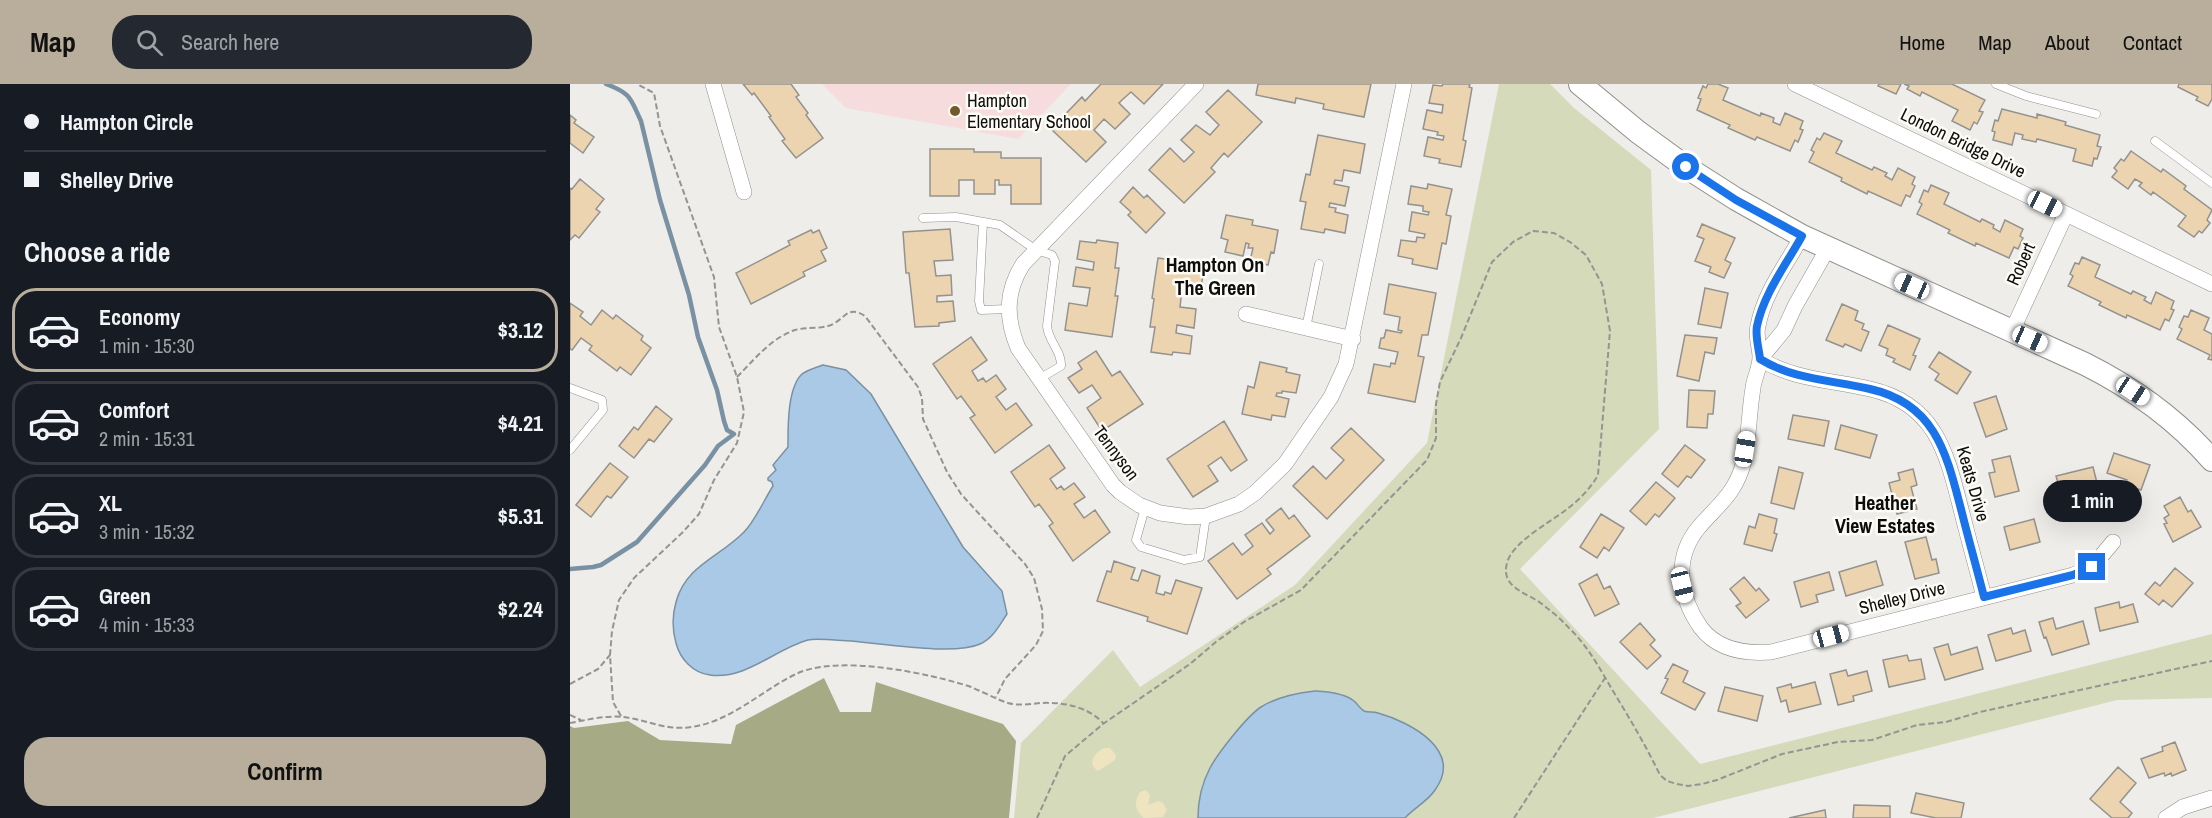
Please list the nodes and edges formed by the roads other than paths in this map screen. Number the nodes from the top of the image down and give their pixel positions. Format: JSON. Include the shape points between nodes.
{"nodes":[{"id":1,"x":713,"y":84,"type":"edge"},
{"id":2,"x":1196,"y":84,"type":"edge"},
{"id":3,"x":1404,"y":84,"type":"edge"},
{"id":4,"x":1580,"y":84,"type":"edge"},
{"id":5,"x":1796,"y":84,"type":"edge"},
{"id":6,"x":1996,"y":84,"type":"edge"},
{"id":7,"x":2096,"y":114,"type":"dead end"},
{"id":8,"x":2154,"y":141,"type":"dead end"},
{"id":9,"x":2212,"y":183,"type":"edge"},
{"id":10,"x":744,"y":192,"type":"dead end"},
{"id":11,"x":2066,"y":214,"type":"junction"},
{"id":12,"x":923,"y":218,"type":"dead end"},
{"id":13,"x":982,"y":222,"type":"junction"},
{"id":14,"x":1802,"y":236,"type":"junction"},
{"id":15,"x":1828,"y":249,"type":"junction"},
{"id":16,"x":1036,"y":250,"type":"junction"},
{"id":17,"x":1319,"y":264,"type":"dead end"},
{"id":18,"x":2212,"y":284,"type":"edge"},
{"id":19,"x":1008,"y":309,"type":"junction"},
{"id":20,"x":1246,"y":314,"type":"dead end"},
{"id":21,"x":1306,"y":328,"type":"junction"},
{"id":22,"x":2012,"y":331,"type":"junction"},
{"id":23,"x":1353,"y":339,"type":"junction"},
{"id":24,"x":1760,"y":359,"type":"junction"},
{"id":25,"x":1039,"y":378,"type":"junction"},
{"id":26,"x":570,"y":388,"type":"edge"},
{"id":27,"x":570,"y":450,"type":"edge"},
{"id":28,"x":2212,"y":460,"type":"edge"},
{"id":29,"x":1145,"y":508,"type":"junction"},
{"id":30,"x":1206,"y":516,"type":"junction"},
{"id":31,"x":2113,"y":542,"type":"dead end"},
{"id":32,"x":1984,"y":597,"type":"junction"},
{"id":33,"x":2212,"y":798,"type":"edge"},
{"id":34,"x":2166,"y":818,"type":"edge"}],
"edges":[{"from":1,"to":10,"type":"street"},
{"from":2,"to":16,"type":"street","name":"Tennyson"},
{"from":3,"to":23,"type":"street","name":"Tennyson"},
{"from":4,"to":14,"type":"street","via":[[1686,167]]},
{"from":5,"to":11,"type":"street","name":"London Bridge Drive"},
{"from":6,"to":7,"type":"lane"},
{"from":8,"to":9,"type":"lane"},
{"from":11,"to":18,"type":"street","name":"London Bridge Drive"},
{"from":11,"to":22,"type":"street","name":"Robert"},
{"from":12,"to":13,"type":"lane","via":[[956,217]]},
{"from":13,"to":16,"type":"lane","via":[[1000,225]]},
{"from":13,"to":19,"type":"lane","via":[[981,310]]},
{"from":14,"to":15,"type":"street"},
{"from":14,"to":24,"type":"street","name":"Shelley Drive","via":[[1763,309],[1757,328]]},
{"from":15,"to":22,"type":"street"},
{"from":15,"to":24,"type":"street","name":"Shelley Drive","via":[[1784,330]]},
{"from":16,"to":19,"type":"street","name":"Tennyson","via":[[1017,273]]},
{"from":16,"to":25,"type":"lane","via":[[1052,255],[1055,261],[1047,333],[1062,359],[1061,366]]},
{"from":17,"to":21,"type":"lane"},
{"from":19,"to":25,"type":"street","name":"Tennyson","via":[[1018,348]]},
{"from":20,"to":21,"type":"street"},
{"from":21,"to":23,"type":"street"},
{"from":22,"to":28,"type":"street","via":[[2122,384],[2165,415]]},
{"from":23,"to":30,"type":"street","name":"Tennyson","via":[[1331,398],[1285,464],[1239,504]]},
{"from":24,"to":32,"type":"street","name":"Keats Drive","via":[[1794,375],[1890,396],[1931,427],[1947,454]]},
{"from":24,"to":32,"type":"street","name":"Shelley Drive","via":[[1736,484],[1697,529],[1682,568],[1685,598],[1705,633],[1742,652],[1771,652]]},
{"from":25,"to":29,"type":"street","name":"Tennyson","via":[[1113,485]]},
{"from":26,"to":27,"type":"lane","via":[[602,400],[603,410]]},
{"from":29,"to":30,"type":"street","name":"Tennyson","via":[[1173,516]]},
{"from":29,"to":30,"type":"lane","via":[[1136,540],[1141,547],[1184,560],[1200,557]]},
{"from":31,"to":32,"type":"street","name":"Shelley Drive","via":[[2092,567]]},
{"from":33,"to":34,"type":"street","via":[[2183,807]]}]}
